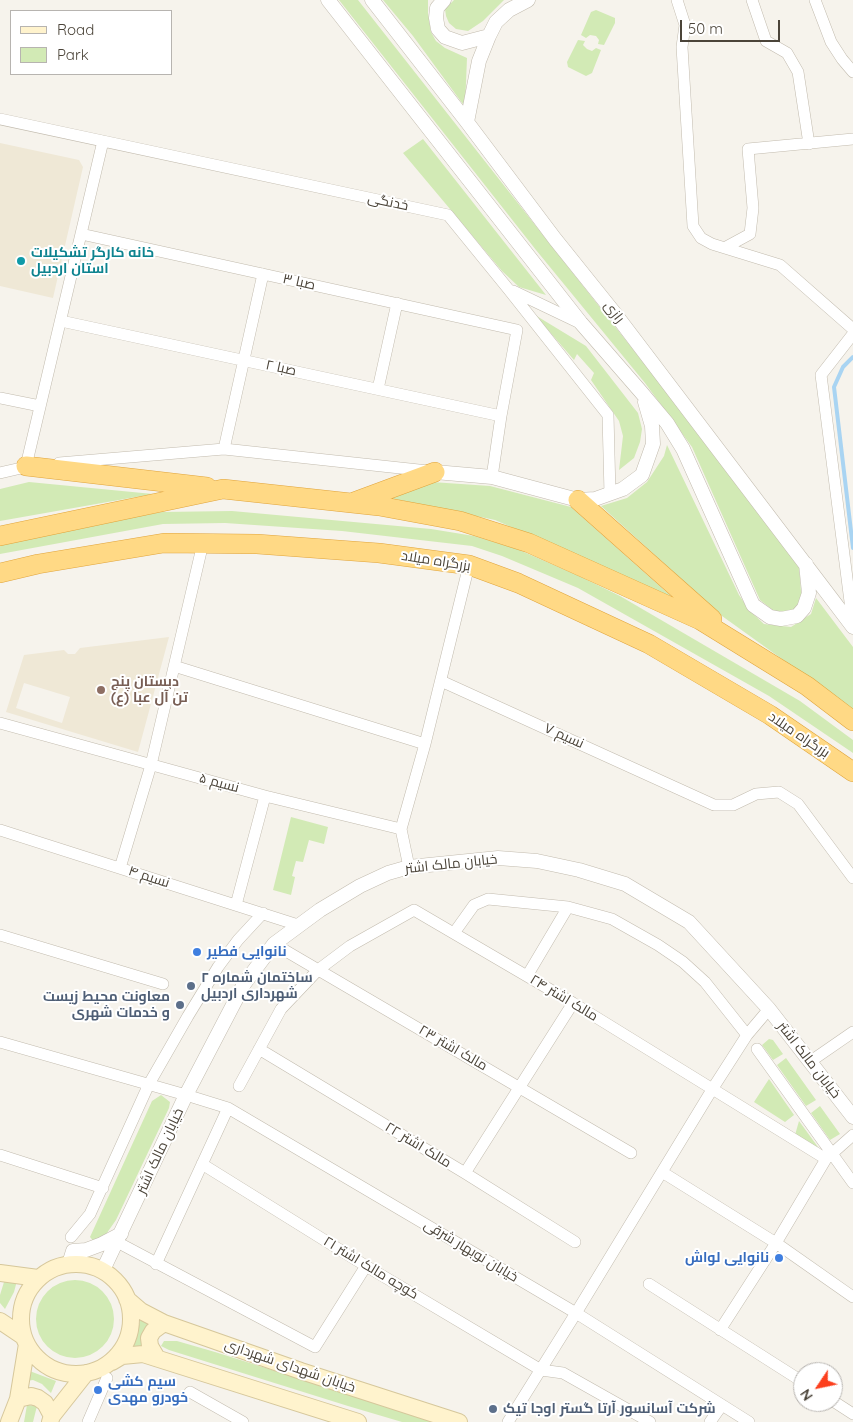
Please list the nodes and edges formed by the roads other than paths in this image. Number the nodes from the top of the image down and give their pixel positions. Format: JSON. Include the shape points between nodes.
{"nodes":[{"id":1,"x":328,"y":0,"type":"edge"},
{"id":2,"x":372,"y":0,"type":"edge"},
{"id":3,"x":444,"y":0,"type":"edge"},
{"id":4,"x":528,"y":0,"type":"edge"},
{"id":5,"x":677,"y":0,"type":"edge"},
{"id":6,"x":752,"y":0,"type":"edge"},
{"id":7,"x":815,"y":0,"type":"edge"},
{"id":8,"x":489,"y":36,"type":"junction"},
{"id":9,"x":853,"y":72,"type":"edge"},
{"id":10,"x":0,"y":119,"type":"edge"},
{"id":11,"x":467,"y":122,"type":"junction"},
{"id":12,"x":853,"y":139,"type":"edge"},
{"id":13,"x":103,"y":141,"type":"junction"},
{"id":14,"x":809,"y":144,"type":"junction"},
{"id":15,"x":81,"y":234,"type":"junction"},
{"id":16,"x":726,"y":248,"type":"junction"},
{"id":17,"x":263,"y":274,"type":"junction"},
{"id":18,"x":509,"y":290,"type":"junction"},
{"id":19,"x":397,"y":303,"type":"junction"},
{"id":20,"x":61,"y":321,"type":"junction"},
{"id":21,"x":581,"y":323,"type":"junction"},
{"id":22,"x":853,"y":329,"type":"edge"},
{"id":23,"x":853,"y":334,"type":"edge"},
{"id":24,"x":245,"y":360,"type":"junction"},
{"id":25,"x":378,"y":389,"type":"junction"},
{"id":26,"x":641,"y":392,"type":"junction"},
{"id":27,"x":0,"y":398,"type":"edge"},
{"id":28,"x":40,"y":406,"type":"junction"},
{"id":29,"x":501,"y":416,"type":"junction"},
{"id":30,"x":224,"y":448,"type":"junction"},
{"id":31,"x":26,"y":466,"type":"junction"},
{"id":32,"x":435,"y":472,"type":"junction"},
{"id":33,"x":0,"y":473,"type":"edge"},
{"id":34,"x":492,"y":477,"type":"junction"},
{"id":35,"x":223,"y":489,"type":"junction"},
{"id":36,"x":610,"y":494,"type":"junction"},
{"id":37,"x":578,"y":500,"type":"junction"},
{"id":38,"x":348,"y":504,"type":"junction"},
{"id":39,"x":0,"y":536,"type":"edge"},
{"id":40,"x":203,"y":543,"type":"junction"},
{"id":41,"x":806,"y":564,"type":"junction"},
{"id":42,"x":469,"y":565,"type":"junction"},
{"id":43,"x":0,"y":573,"type":"edge"},
{"id":44,"x":853,"y":626,"type":"edge"},
{"id":45,"x":742,"y":646,"type":"junction"},
{"id":46,"x":174,"y":666,"type":"junction"},
{"id":47,"x":441,"y":680,"type":"junction"},
{"id":48,"x":853,"y":721,"type":"edge"},
{"id":49,"x":0,"y":724,"type":"edge"},
{"id":50,"x":425,"y":744,"type":"junction"},
{"id":51,"x":150,"y":764,"type":"junction"},
{"id":52,"x":853,"y":772,"type":"edge"},
{"id":53,"x":265,"y":796,"type":"junction"},
{"id":54,"x":401,"y":829,"type":"junction"},
{"id":55,"x":0,"y":830,"type":"edge"},
{"id":56,"x":409,"y":867,"type":"junction"},
{"id":57,"x":120,"y":868,"type":"junction"},
{"id":58,"x":853,"y":878,"type":"edge"},
{"id":59,"x":236,"y":905,"type":"junction"},
{"id":60,"x":568,"y":906,"type":"junction"},
{"id":61,"x":263,"y":913,"type":"junction"},
{"id":62,"x":298,"y":925,"type":"junction"},
{"id":63,"x":454,"y":933,"type":"junction"},
{"id":64,"x":0,"y":935,"type":"edge"},
{"id":65,"x":274,"y":944,"type":"junction"},
{"id":66,"x":318,"y":970,"type":"junction"},
{"id":67,"x":527,"y":976,"type":"junction"},
{"id":68,"x":164,"y":984,"type":"dead end"},
{"id":69,"x":573,"y":1003,"type":"junction"},
{"id":70,"x":769,"y":1009,"type":"junction"},
{"id":71,"x":853,"y":1032,"type":"edge"},
{"id":72,"x":747,"y":1035,"type":"junction"},
{"id":73,"x":0,"y":1042,"type":"edge"},
{"id":74,"x":757,"y":1049,"type":"dead end"},
{"id":75,"x":259,"y":1050,"type":"junction"},
{"id":76,"x":811,"y":1061,"type":"junction"},
{"id":77,"x":148,"y":1084,"type":"junction"},
{"id":78,"x":239,"y":1086,"type":"dead end"},
{"id":79,"x":520,"y":1087,"type":"junction"},
{"id":80,"x":713,"y":1088,"type":"junction"},
{"id":81,"x":186,"y":1095,"type":"junction"},
{"id":82,"x":228,"y":1108,"type":"junction"},
{"id":83,"x":853,"y":1117,"type":"edge"},
{"id":84,"x":853,"y":1134,"type":"edge"},
{"id":85,"x":631,"y":1153,"type":"dead end"},
{"id":86,"x":0,"y":1155,"type":"edge"},
{"id":87,"x":829,"y":1157,"type":"junction"},
{"id":88,"x":202,"y":1164,"type":"junction"},
{"id":89,"x":662,"y":1172,"type":"junction"},
{"id":90,"x":466,"y":1173,"type":"junction"},
{"id":91,"x":853,"y":1183,"type":"edge"},
{"id":92,"x":103,"y":1188,"type":"junction"},
{"id":93,"x":70,"y":1237,"type":"dead end"},
{"id":94,"x":119,"y":1238,"type":"junction"},
{"id":95,"x":575,"y":1242,"type":"dead end"},
{"id":96,"x":776,"y":1242,"type":"junction"},
{"id":97,"x":69,"y":1264,"type":"junction"},
{"id":98,"x":156,"y":1264,"type":"junction"},
{"id":99,"x":366,"y":1266,"type":"junction"},
{"id":100,"x":103,"y":1270,"type":"junction"},
{"id":101,"x":0,"y":1274,"type":"edge"},
{"id":102,"x":38,"y":1278,"type":"junction"},
{"id":103,"x":649,"y":1284,"type":"dead end"},
{"id":104,"x":853,"y":1296,"type":"edge"},
{"id":105,"x":128,"y":1299,"type":"junction"},
{"id":106,"x":576,"y":1313,"type":"junction"},
{"id":107,"x":0,"y":1321,"type":"edge"},
{"id":108,"x":164,"y":1323,"type":"junction"},
{"id":109,"x":720,"y":1330,"type":"junction"},
{"id":110,"x":25,"y":1341,"type":"junction"},
{"id":111,"x":157,"y":1358,"type":"junction"},
{"id":112,"x":540,"y":1370,"type":"junction"},
{"id":113,"x":106,"y":1372,"type":"junction"},
{"id":114,"x":86,"y":1374,"type":"junction"},
{"id":115,"x":793,"y":1376,"type":"edge"},
{"id":116,"x":190,"y":1392,"type":"dead end"},
{"id":117,"x":18,"y":1399,"type":"junction"},
{"id":118,"x":722,"y":1405,"type":"junction"},
{"id":119,"x":51,"y":1419,"type":"edge"},
{"id":120,"x":9,"y":1422,"type":"edge"},
{"id":121,"x":88,"y":1422,"type":"edge"},
{"id":122,"x":243,"y":1422,"type":"edge"},
{"id":123,"x":358,"y":1422,"type":"edge"},
{"id":124,"x":459,"y":1422,"type":"edge"},
{"id":125,"x":508,"y":1422,"type":"edge"},
{"id":126,"x":650,"y":1422,"type":"edge"},
{"id":127,"x":710,"y":1422,"type":"edge"},
{"id":128,"x":749,"y":1422,"type":"edge"}],
"edges":[{"from":1,"to":21,"type":"street"},
{"from":2,"to":11,"type":"street","name":"رازی"},
{"from":3,"to":8,"type":"street","via":[[437,8],[436,18],[438,29],[445,38],[462,43]]},
{"from":4,"to":8,"type":"street","via":[[509,10],[496,22]]},
{"from":5,"to":16,"type":"street","via":[[684,25],[682,47],[693,226],[701,238]]},
{"from":6,"to":14,"type":"street","via":[[766,42],[787,53],[798,72]]},
{"from":7,"to":9,"type":"street","via":[[831,42]]},
{"from":8,"to":11,"type":"street","via":[[479,61]]},
{"from":10,"to":13,"type":"street","name":"خدنگی"},
{"from":11,"to":41,"type":"street","name":"رازی"},
{"from":12,"to":14,"type":"street"},
{"from":13,"to":15,"type":"street"},
{"from":13,"to":18,"type":"street","name":"خدنگی","via":[[448,215]]},
{"from":14,"to":16,"type":"street","via":[[748,149],[753,208],[750,234]]},
{"from":15,"to":17,"type":"street","name":"صبا ۳"},
{"from":15,"to":20,"type":"street"},
{"from":16,"to":22,"type":"street","via":[[780,265]]},
{"from":17,"to":19,"type":"street","name":"صبا ۳"},
{"from":17,"to":24,"type":"street"},
{"from":18,"to":21,"type":"street"},
{"from":18,"to":36,"type":"street","name":"خدنگی","via":[[608,415]]},
{"from":19,"to":25,"type":"street"},
{"from":19,"to":29,"type":"street","name":"صبا ۳","via":[[517,330]]},
{"from":20,"to":24,"type":"street","name":"صبا ۲"},
{"from":20,"to":28,"type":"street"},
{"from":21,"to":26,"type":"street"},
{"from":23,"to":44,"type":"street","via":[[821,375]]},
{"from":24,"to":25,"type":"street","name":"صبا ۲"},
{"from":24,"to":30,"type":"street"},
{"from":25,"to":29,"type":"street","name":"صبا ۲"},
{"from":26,"to":36,"type":"street","via":[[652,426],[653,444],[642,475],[624,489]]},
{"from":26,"to":41,"type":"street","via":[[667,423],[683,449],[753,605],[770,617],[797,616],[804,608],[809,593]]},
{"from":27,"to":28,"type":"street"},
{"from":28,"to":31,"type":"street"},
{"from":29,"to":34,"type":"street"},
{"from":30,"to":31,"type":"street"},
{"from":30,"to":32,"type":"street"},
{"from":31,"to":33,"type":"street"},
{"from":31,"to":35,"type":"highway"},
{"from":32,"to":34,"type":"street"},
{"from":32,"to":38,"type":"highway"},
{"from":34,"to":37,"type":"street"},
{"from":35,"to":38,"type":"highway"},
{"from":35,"to":39,"type":"highway"},
{"from":36,"to":37,"type":"street"},
{"from":37,"to":45,"type":"highway"},
{"from":38,"to":45,"type":"highway","via":[[379,506],[460,521],[529,543],[700,620]]},
{"from":40,"to":42,"type":"highway","name":"بزرگراه میلاد","via":[[379,553]]},
{"from":40,"to":43,"type":"highway","name":"بزرگراه میلاد","via":[[164,543]]},
{"from":40,"to":46,"type":"street"},
{"from":41,"to":44,"type":"street","name":"رازی"},
{"from":42,"to":47,"type":"street"},
{"from":42,"to":52,"type":"highway","name":"بزرگراه میلاد","via":[[518,583],[649,644],[770,715]]},
{"from":45,"to":48,"type":"highway","via":[[807,686]]},
{"from":46,"to":50,"type":"street"},
{"from":46,"to":51,"type":"street"},
{"from":47,"to":50,"type":"street"},
{"from":47,"to":58,"type":"street","name":"نسیم ۷","via":[[714,804],[733,804],[756,794],[779,792],[798,804]]},
{"from":49,"to":51,"type":"street","name":"نسیم ۵"},
{"from":50,"to":54,"type":"street"},
{"from":51,"to":53,"type":"street","name":"نسیم ۵"},
{"from":51,"to":57,"type":"street"},
{"from":53,"to":54,"type":"street","name":"نسیم ۵"},
{"from":53,"to":59,"type":"street"},
{"from":54,"to":56,"type":"street"},
{"from":55,"to":57,"type":"street","name":"نسیم ۴"},
{"from":56,"to":62,"type":"street","name":"خیابان مالک اشتر","via":[[360,886]]},
{"from":56,"to":70,"type":"street","name":"خیابان مالک اشتر","via":[[498,858],[537,861],[625,884],[688,922]]},
{"from":57,"to":59,"type":"street","name":"نسیم ۴"},
{"from":59,"to":61,"type":"street","name":"نسیم ۴"},
{"from":60,"to":63,"type":"street","via":[[488,899],[474,905]]},
{"from":60,"to":67,"type":"street"},
{"from":60,"to":72,"type":"street","via":[[612,919],[683,962],[705,982]]},
{"from":61,"to":62,"type":"street","name":"نسیم ۴"},
{"from":61,"to":77,"type":"street","via":[[218,967]]},
{"from":62,"to":65,"type":"street","name":"خیابان مالک اشتر"},
{"from":63,"to":66,"type":"street","name":"مالک اشتر ۲۴","via":[[414,910],[350,946]]},
{"from":63,"to":67,"type":"street","name":"مالک اشتر ۲۴"},
{"from":64,"to":68,"type":"street"},
{"from":65,"to":66,"type":"street","name":"مالک اشتر ۲۳"},
{"from":65,"to":81,"type":"street","name":"خیابان مالک اشتر","via":[[244,984]]},
{"from":66,"to":75,"type":"street","via":[[282,1009]]},
{"from":66,"to":79,"type":"street","name":"مالک اشتر ۲۳"},
{"from":67,"to":69,"type":"street","name":"مالک اشتر ۲۴"},
{"from":69,"to":79,"type":"street"},
{"from":69,"to":80,"type":"street","name":"مالک اشتر ۲۴"},
{"from":70,"to":72,"type":"street"},
{"from":70,"to":76,"type":"street","name":"خیابان مالک اشتر"},
{"from":71,"to":76,"type":"street"},
{"from":72,"to":80,"type":"street"},
{"from":73,"to":77,"type":"street","name":"خیابان نوبهار شرقی"},
{"from":74,"to":87,"type":"street"},
{"from":75,"to":78,"type":"street"},
{"from":75,"to":90,"type":"street","name":"مالک اشتر ۲۲"},
{"from":76,"to":83,"type":"street","name":"خیابان مالک اشتر"},
{"from":77,"to":81,"type":"street","name":"خیابان نوبهار شرقی"},
{"from":77,"to":92,"type":"street"},
{"from":79,"to":85,"type":"street","name":"مالک اشتر ۲۳"},
{"from":79,"to":90,"type":"street"},
{"from":80,"to":87,"type":"street","name":"مالک اشتر ۲۴"},
{"from":80,"to":89,"type":"street"},
{"from":81,"to":82,"type":"street","name":"خیابان نوبهار شرقی"},
{"from":81,"to":94,"type":"street","name":"خیابان مالک اشتر"},
{"from":82,"to":88,"type":"street"},
{"from":82,"to":106,"type":"street","name":"خیابان نوبهار شرقی"},
{"from":84,"to":87,"type":"street"},
{"from":86,"to":92,"type":"street"},
{"from":87,"to":91,"type":"street"},
{"from":87,"to":96,"type":"street"},
{"from":88,"to":98,"type":"street"},
{"from":88,"to":99,"type":"street","name":"کوچه مالک اشتر ۲۱"},
{"from":89,"to":96,"type":"street"},
{"from":89,"to":106,"type":"street"},
{"from":90,"to":95,"type":"street","name":"مالک اشتر ۲۲"},
{"from":92,"to":93,"type":"street","via":[[90,1214]]},
{"from":94,"to":97,"type":"street","via":[[86,1250],[73,1251]]},
{"from":94,"to":98,"type":"street"},
{"from":94,"to":100,"type":"street","name":"خیابان مالک اشتر"},
{"from":96,"to":104,"type":"street"},
{"from":96,"to":109,"type":"street"},
{"from":97,"to":100,"type":"main road","via":[[86,1264]]},
{"from":97,"to":102,"type":"main road","via":[[52,1268]]},
{"from":98,"to":99,"type":"street","via":[[314,1347]]},
{"from":99,"to":112,"type":"street","name":"کوچه مالک اشتر ۲۱"},
{"from":100,"to":105,"type":"main road","via":[[118,1283]]},
{"from":101,"to":102,"type":"main road"},
{"from":102,"to":110,"type":"main road","via":[[27,1291],[21,1308]]},
{"from":103,"to":109,"type":"street"},
{"from":105,"to":108,"type":"main road","name":"خیابان شهدای شهرداری","via":[[141,1311]]},
{"from":105,"to":113,"type":"main road","via":[[131,1318],[128,1338]]},
{"from":106,"to":112,"type":"street"},
{"from":106,"to":118,"type":"street","name":"خیابان نوبهار شرقی"},
{"from":107,"to":110,"type":"main road"},
{"from":108,"to":111,"type":"main road","via":[[149,1338]]},
{"from":108,"to":124,"type":"main road","name":"خیابان شهدای شهرداری"},
{"from":109,"to":115,"type":"street"},
{"from":110,"to":114,"type":"main road","via":[[48,1367],[67,1374]]},
{"from":110,"to":117,"type":"main road"},
{"from":111,"to":113,"type":"main road","via":[[142,1354],[122,1356]]},
{"from":111,"to":123,"type":"main road"},
{"from":112,"to":125,"type":"street"},
{"from":112,"to":126,"type":"street","via":[[563,1373]]},
{"from":113,"to":114,"type":"main road"},
{"from":113,"to":121,"type":"street"},
{"from":114,"to":119,"type":"main road"},
{"from":116,"to":122,"type":"street"},
{"from":117,"to":119,"type":"main road","via":[[38,1398],[46,1403]]},
{"from":117,"to":120,"type":"main road"},
{"from":118,"to":127,"type":"street"},
{"from":118,"to":128,"type":"street","name":"خیابان نوبهار شرقی"}]}
